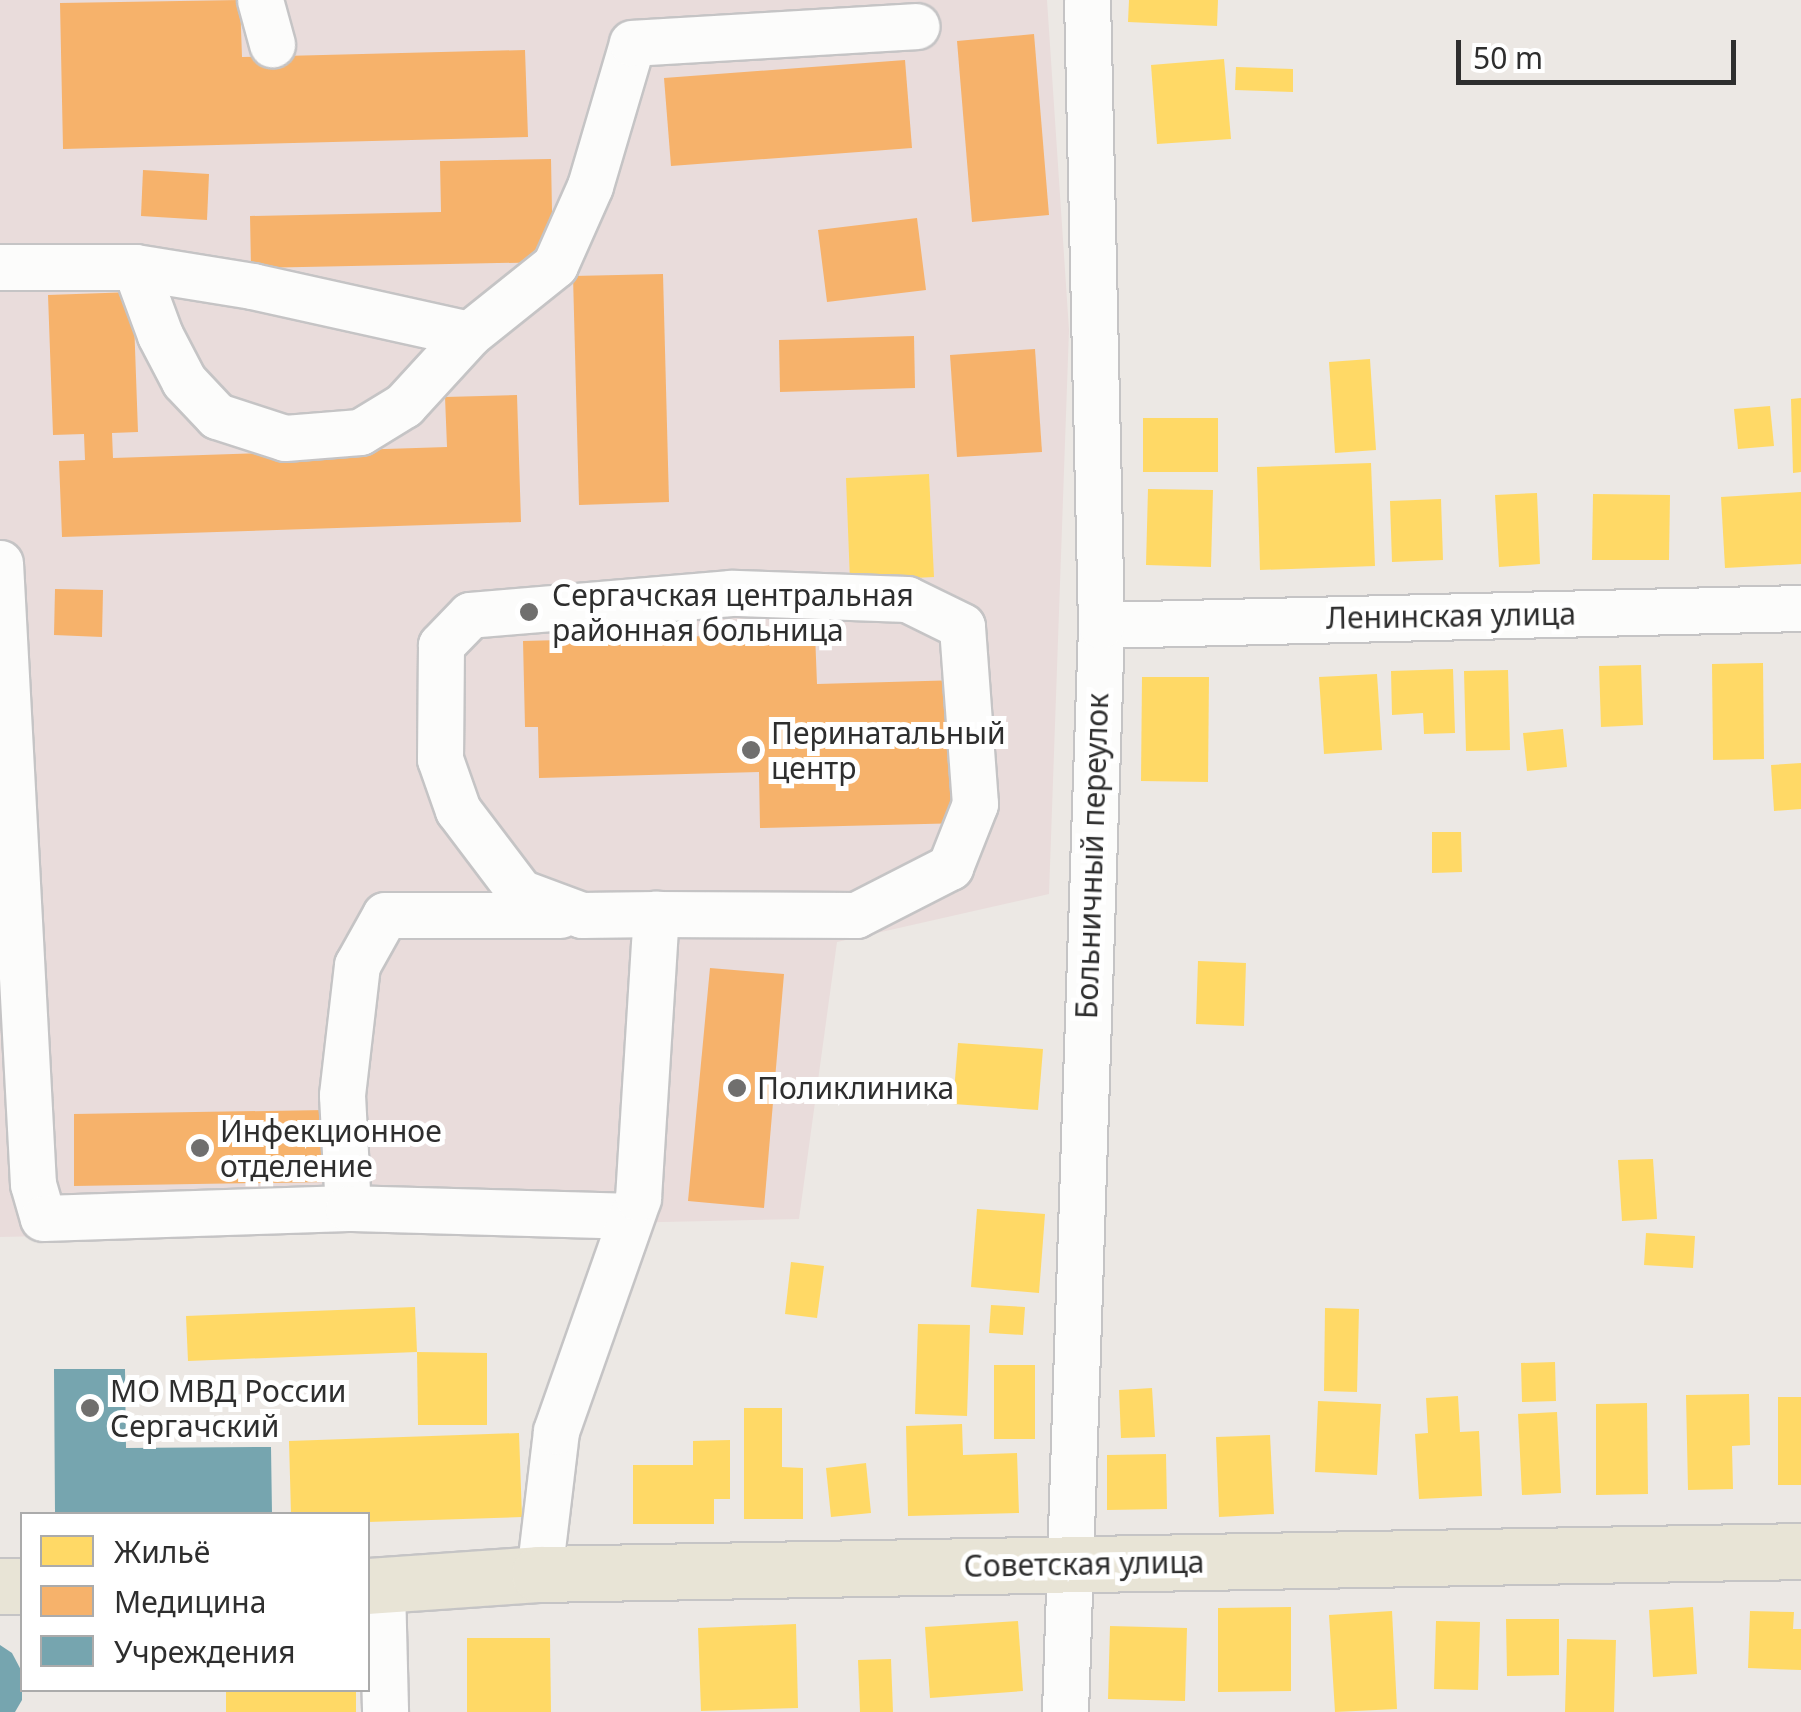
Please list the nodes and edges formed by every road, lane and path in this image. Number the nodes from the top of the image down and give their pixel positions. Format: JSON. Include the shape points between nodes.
{"nodes":[{"id":1,"x":260,"y":0,"type":"edge"},
{"id":2,"x":1086,"y":0,"type":"edge"},
{"id":3,"x":916,"y":26,"type":"dead end"},
{"id":4,"x":272,"y":44,"type":"dead end"},
{"id":5,"x":0,"y":267,"type":"edge"},
{"id":6,"x":136,"y":267,"type":"junction"},
{"id":7,"x":470,"y":334,"type":"junction"},
{"id":8,"x":0,"y":563,"type":"edge"},
{"id":9,"x":1801,"y":608,"type":"edge"},
{"id":10,"x":1100,"y":625,"type":"junction"},
{"id":11,"x":656,"y":914,"type":"junction"},
{"id":12,"x":582,"y":915,"type":"junction"},
{"id":13,"x":348,"y":1208,"type":"junction"},
{"id":14,"x":632,"y":1216,"type":"junction"},
{"id":15,"x":1801,"y":1551,"type":"edge"},
{"id":16,"x":1066,"y":1564,"type":"junction"},
{"id":17,"x":540,"y":1574,"type":"junction"},
{"id":18,"x":375,"y":1586,"type":"edge"},
{"id":19,"x":385,"y":1712,"type":"edge"},
{"id":20,"x":1065,"y":1712,"type":"edge"}],
"edges":[{"from":1,"to":4,"type":"street"},
{"from":2,"to":10,"type":"street","name":"Больничный переулок"},
{"from":3,"to":7,"type":"street","via":[[632,43],[590,186],[555,265]]},
{"from":5,"to":6,"type":"street"},
{"from":6,"to":7,"type":"street"},
{"from":6,"to":7,"type":"street","via":[[184,381],[217,416],[285,438],[360,432],[404,405]]},
{"from":8,"to":13,"type":"street","via":[[33,1184],[43,1218]]},
{"from":9,"to":10,"type":"street","name":"Ленинская улица"},
{"from":10,"to":16,"type":"street","name":"Больничный переулок"},
{"from":11,"to":12,"type":"street"},
{"from":11,"to":12,"type":"street","via":[[856,915],[950,867],[975,804],[962,626],[907,599],[731,593],[470,615],[441,645],[440,760],[458,810],[520,892]]},
{"from":11,"to":14,"type":"street"},
{"from":12,"to":13,"type":"street","via":[[385,915],[357,965],[342,1096]]},
{"from":13,"to":14,"type":"street"},
{"from":14,"to":17,"type":"street","via":[[556,1431]]},
{"from":15,"to":16,"type":"main road","name":"Советская улица"},
{"from":16,"to":17,"type":"main road","name":"Советская улица"},
{"from":16,"to":20,"type":"street","name":"Больничный переулок"},
{"from":17,"to":18,"type":"main road","name":"Советская улица"},
{"from":18,"to":19,"type":"street"}]}
